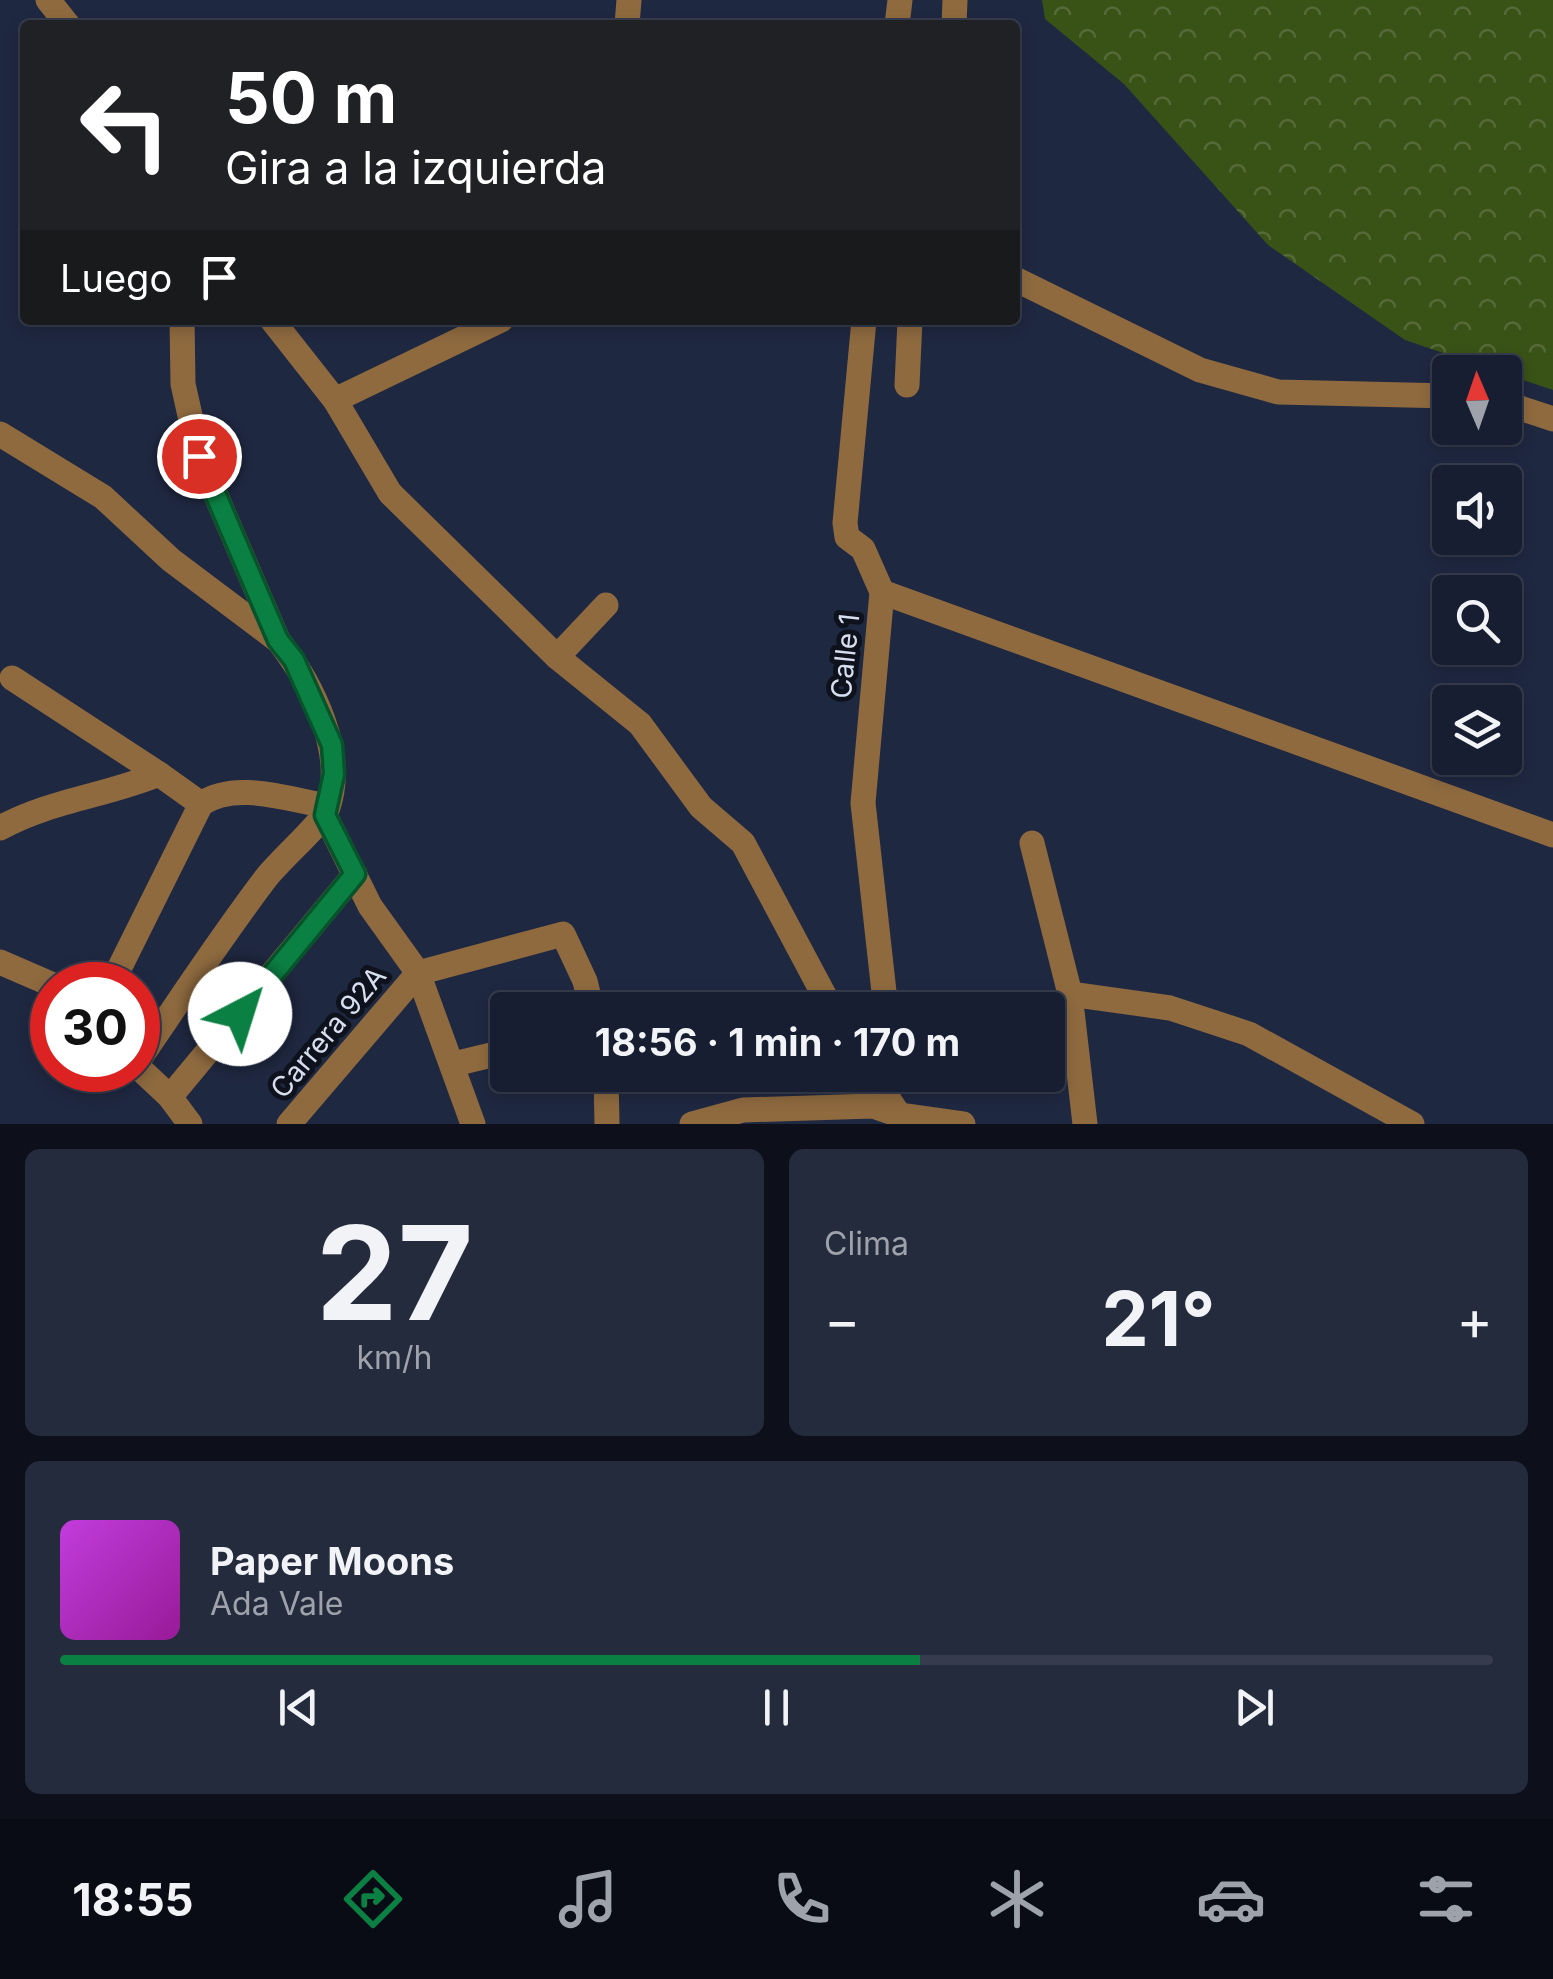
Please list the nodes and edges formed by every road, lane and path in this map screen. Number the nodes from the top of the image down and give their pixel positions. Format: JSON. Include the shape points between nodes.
{"nodes":[{"id":1,"x":48,"y":0,"type":"edge"},
{"id":2,"x":64,"y":20,"type":"edge"},
{"id":3,"x":1020,"y":281,"type":"edge"},
{"id":4,"x":182,"y":325,"type":"edge"},
{"id":5,"x":276,"y":325,"type":"edge"},
{"id":6,"x":491,"y":325,"type":"edge"},
{"id":7,"x":864,"y":325,"type":"edge"},
{"id":8,"x":910,"y":325,"type":"edge"},
{"id":9,"x":907,"y":385,"type":"dead end"},
{"id":10,"x":1432,"y":396,"type":"edge"},
{"id":11,"x":336,"y":400,"type":"junction"},
{"id":12,"x":1522,"y":408,"type":"edge"},
{"id":13,"x":1553,"y":418,"type":"edge"},
{"id":14,"x":0,"y":434,"type":"edge"},
{"id":15,"x":882,"y":592,"type":"junction"},
{"id":16,"x":606,"y":605,"type":"dead end"},
{"id":17,"x":278,"y":640,"type":"junction"},
{"id":18,"x":557,"y":657,"type":"junction"},
{"id":19,"x":12,"y":678,"type":"dead end"},
{"id":20,"x":159,"y":774,"type":"junction"},
{"id":21,"x":201,"y":804,"type":"junction"},
{"id":22,"x":326,"y":811,"type":"junction"},
{"id":23,"x":0,"y":828,"type":"edge"},
{"id":24,"x":1553,"y":834,"type":"edge"},
{"id":25,"x":1032,"y":844,"type":"dead end"},
{"id":26,"x":355,"y":874,"type":"junction"},
{"id":27,"x":0,"y":962,"type":"edge"},
{"id":28,"x":122,"y":962,"type":"edge"},
{"id":29,"x":418,"y":973,"type":"junction"},
{"id":30,"x":30,"y":975,"type":"edge"},
{"id":31,"x":588,"y":992,"type":"edge"},
{"id":32,"x":822,"y":992,"type":"edge"},
{"id":33,"x":884,"y":992,"type":"edge"},
{"id":34,"x":1070,"y":994,"type":"junction"},
{"id":35,"x":160,"y":1032,"type":"edge"},
{"id":36,"x":490,"y":1056,"type":"edge"},
{"id":37,"x":454,"y":1064,"type":"junction"},
{"id":38,"x":160,"y":1087,"type":"edge"},
{"id":39,"x":606,"y":1092,"type":"edge"},
{"id":40,"x":884,"y":1092,"type":"edge"},
{"id":41,"x":896,"y":1092,"type":"edge"},
{"id":42,"x":170,"y":1097,"type":"junction"},
{"id":43,"x":898,"y":1115,"type":"junction"},
{"id":44,"x":190,"y":1124,"type":"edge"},
{"id":45,"x":290,"y":1124,"type":"edge"},
{"id":46,"x":473,"y":1124,"type":"edge"},
{"id":47,"x":607,"y":1124,"type":"edge"},
{"id":48,"x":692,"y":1124,"type":"edge"},
{"id":49,"x":963,"y":1124,"type":"edge"},
{"id":50,"x":1086,"y":1124,"type":"edge"},
{"id":51,"x":1412,"y":1124,"type":"edge"}],
"edges":[{"from":1,"to":2,"type":"street"},
{"from":3,"to":10,"type":"street","via":[[1200,370],[1278,392]]},
{"from":4,"to":17,"type":"street","via":[[183,384],[199,456]]},
{"from":5,"to":11,"type":"street"},
{"from":6,"to":11,"type":"street"},
{"from":7,"to":15,"type":"street","name":"Calle 1","via":[[845,523]]},
{"from":8,"to":9,"type":"street"},
{"from":11,"to":18,"type":"street","via":[[390,493]]},
{"from":12,"to":13,"type":"street"},
{"from":14,"to":17,"type":"street","via":[[102,497],[171,560]]},
{"from":15,"to":24,"type":"street"},
{"from":15,"to":33,"type":"street","name":"Calle 1","via":[[863,802]]},
{"from":16,"to":18,"type":"street"},
{"from":17,"to":22,"type":"street","via":[[294,660],[332,745]]},
{"from":18,"to":32,"type":"street","via":[[640,724],[701,806],[743,843]]},
{"from":19,"to":20,"type":"street"},
{"from":20,"to":21,"type":"street"},
{"from":20,"to":23,"type":"street","via":[[66,799]]},
{"from":21,"to":22,"type":"street","via":[[246,792]]},
{"from":21,"to":28,"type":"street"},
{"from":22,"to":26,"type":"street"},
{"from":22,"to":35,"type":"street","via":[[266,878]]},
{"from":25,"to":34,"type":"street"},
{"from":26,"to":29,"type":"street"},
{"from":26,"to":42,"type":"street"},
{"from":27,"to":30,"type":"street"},
{"from":29,"to":31,"type":"street","name":"Carrera 92A","via":[[563,934]]},
{"from":29,"to":37,"type":"street"},
{"from":29,"to":45,"type":"street","name":"Carrera 92A"},
{"from":34,"to":50,"type":"street"},
{"from":34,"to":51,"type":"street","via":[[1170,1008],[1249,1034]]},
{"from":36,"to":37,"type":"street"},
{"from":37,"to":46,"type":"street"},
{"from":38,"to":42,"type":"street"},
{"from":39,"to":47,"type":"street"},
{"from":40,"to":43,"type":"street"},
{"from":41,"to":43,"type":"street"},
{"from":42,"to":44,"type":"street"},
{"from":43,"to":48,"type":"street","via":[[874,1106],[743,1110]]},
{"from":43,"to":49,"type":"street"}]}
